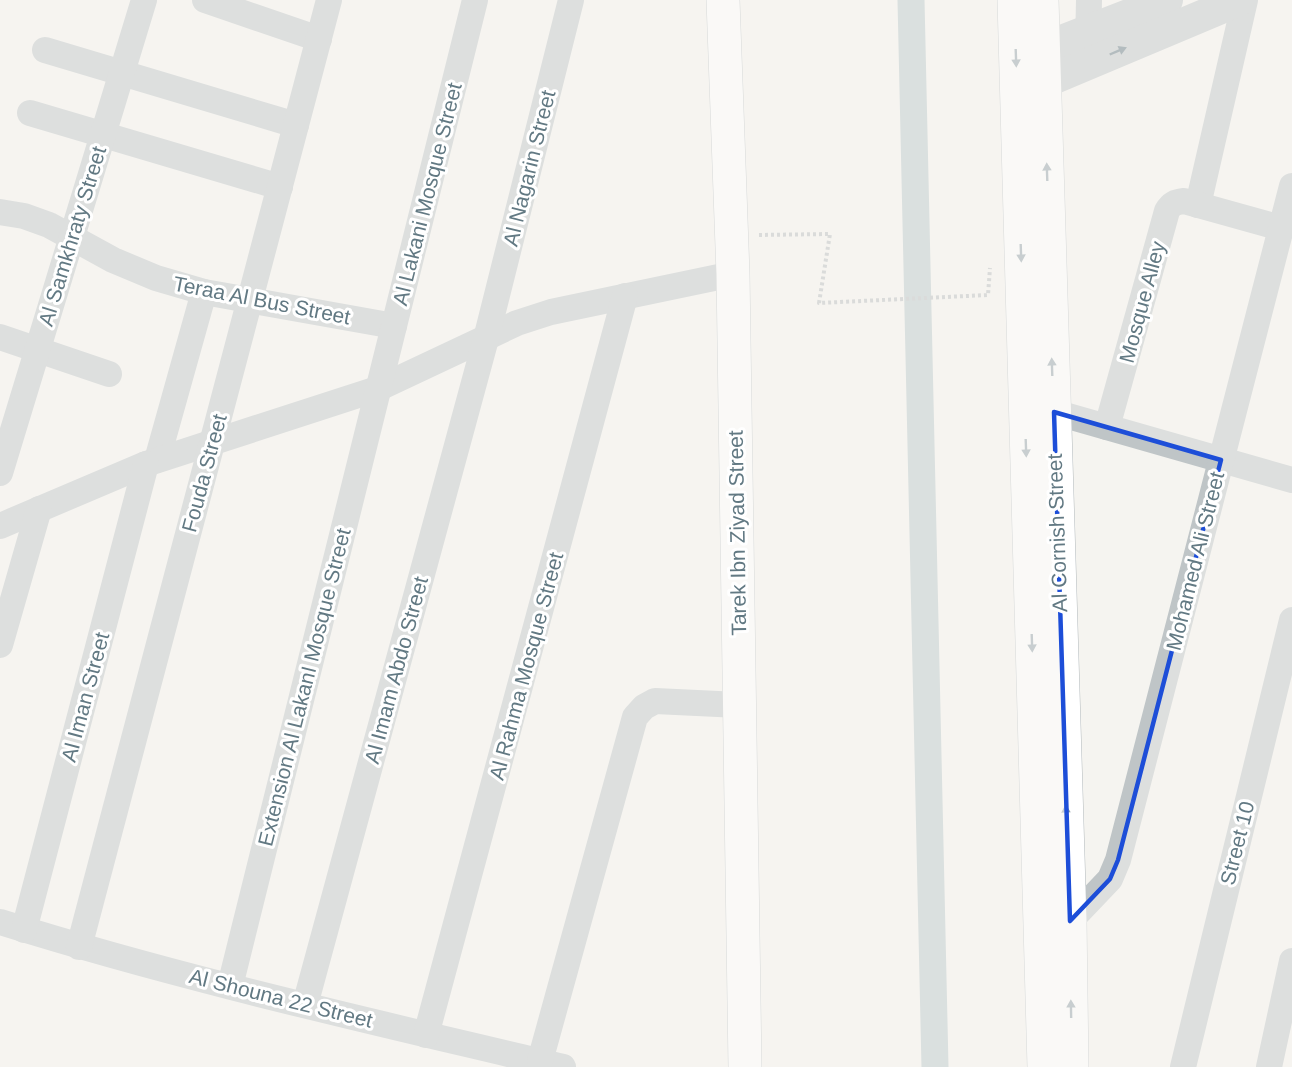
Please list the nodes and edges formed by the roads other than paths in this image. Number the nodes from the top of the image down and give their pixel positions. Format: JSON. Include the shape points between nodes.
{"nodes":[{"id":1,"x":144,"y":0,"type":"edge"},
{"id":2,"x":205,"y":0,"type":"edge"},
{"id":3,"x":329,"y":0,"type":"edge"},
{"id":4,"x":476,"y":0,"type":"edge"},
{"id":5,"x":571,"y":0,"type":"edge"},
{"id":6,"x":723,"y":0,"type":"edge"},
{"id":7,"x":1014,"y":0,"type":"edge"},
{"id":8,"x":1042,"y":0,"type":"edge"},
{"id":9,"x":1089,"y":0,"type":"edge"},
{"id":10,"x":1243,"y":0,"type":"edge"},
{"id":11,"x":1155,"y":2,"type":"edge"},
{"id":12,"x":1088,"y":32,"type":"junction"},
{"id":13,"x":319,"y":39,"type":"junction"},
{"id":14,"x":1044,"y":48,"type":"junction"},
{"id":15,"x":45,"y":50,"type":"dead end"},
{"id":16,"x":1088,"y":64,"type":"junction"},
{"id":17,"x":122,"y":73,"type":"junction"},
{"id":18,"x":1045,"y":82,"type":"junction"},
{"id":19,"x":30,"y":113,"type":"dead end"},
{"id":20,"x":296,"y":125,"type":"junction"},
{"id":21,"x":103,"y":135,"type":"junction"},
{"id":22,"x":1292,"y":186,"type":"edge"},
{"id":23,"x":280,"y":187,"type":"junction"},
{"id":24,"x":1198,"y":205,"type":"junction"},
{"id":25,"x":0,"y":212,"type":"edge"},
{"id":26,"x":1281,"y":228,"type":"junction"},
{"id":27,"x":72,"y":238,"type":"junction"},
{"id":28,"x":733,"y":274,"type":"junction"},
{"id":29,"x":204,"y":292,"type":"junction"},
{"id":30,"x":625,"y":296,"type":"junction"},
{"id":31,"x":250,"y":301,"type":"junction"},
{"id":32,"x":393,"y":326,"type":"junction"},
{"id":33,"x":487,"y":335,"type":"junction"},
{"id":34,"x":0,"y":337,"type":"edge"},
{"id":35,"x":38,"y":350,"type":"junction"},
{"id":36,"x":109,"y":374,"type":"dead end"},
{"id":37,"x":377,"y":388,"type":"junction"},
{"id":38,"x":1054,"y":412,"type":"junction"},
{"id":39,"x":1107,"y":427,"type":"junction"},
{"id":40,"x":6,"y":434,"type":"edge"},
{"id":41,"x":212,"y":444,"type":"junction"},
{"id":42,"x":1221,"y":460,"type":"junction"},
{"id":43,"x":151,"y":462,"type":"junction"},
{"id":44,"x":0,"y":473,"type":"edge"},
{"id":45,"x":1292,"y":480,"type":"edge"},
{"id":46,"x":39,"y":509,"type":"junction"},
{"id":47,"x":0,"y":526,"type":"edge"},
{"id":48,"x":1292,"y":620,"type":"edge"},
{"id":49,"x":0,"y":645,"type":"edge"},
{"id":50,"x":739,"y":705,"type":"junction"},
{"id":51,"x":1070,"y":921,"type":"junction"},
{"id":52,"x":12,"y":926,"type":"edge"},
{"id":53,"x":80,"y":947,"type":"junction"},
{"id":54,"x":1292,"y":962,"type":"edge"},
{"id":55,"x":230,"y":986,"type":"junction"},
{"id":56,"x":305,"y":1005,"type":"junction"},
{"id":57,"x":1285,"y":1024,"type":"edge"},
{"id":58,"x":426,"y":1035,"type":"junction"},
{"id":59,"x":552,"y":1064,"type":"edge"},
{"id":60,"x":745,"y":1067,"type":"edge"},
{"id":61,"x":1044,"y":1067,"type":"edge"},
{"id":62,"x":1072,"y":1067,"type":"edge"},
{"id":63,"x":1183,"y":1067,"type":"edge"},
{"id":64,"x":1269,"y":1067,"type":"edge"}],
"edges":[{"from":1,"to":17,"type":"street","name":"Al Samkhraty Street"},
{"from":2,"to":13,"type":"street"},
{"from":3,"to":13,"type":"street","name":"Fouda Street"},
{"from":4,"to":32,"type":"street","name":"Al Lakani Mosque Street"},
{"from":5,"to":33,"type":"street","name":"Al Nagarin Street"},
{"from":6,"to":28,"type":"main road","name":"Tarek Ibn Ziyad Street"},
{"from":7,"to":61,"type":"main road","name":"Al Cornish Street","one_way":true},
{"from":8,"to":14,"type":"main road","name":"Al Cornish Street"},
{"from":9,"to":12,"type":"street"},
{"from":16,"to":10,"type":"street","one_way":true},
{"from":10,"to":24,"type":"street"},
{"from":11,"to":12,"type":"street"},
{"from":12,"to":14,"type":"street"},
{"from":12,"to":16,"type":"street"},
{"from":13,"to":20,"type":"street","name":"Fouda Street"},
{"from":14,"to":18,"type":"main road","name":"Al Cornish Street"},
{"from":15,"to":17,"type":"street"},
{"from":16,"to":18,"type":"street"},
{"from":17,"to":20,"type":"street"},
{"from":17,"to":21,"type":"street","name":"Al Samkhraty Street"},
{"from":38,"to":18,"type":"main road","name":"Al Cornish Street","one_way":true},
{"from":19,"to":21,"type":"street"},
{"from":20,"to":23,"type":"street","name":"Fouda Street"},
{"from":21,"to":23,"type":"street"},
{"from":21,"to":27,"type":"street","name":"Al Samkhraty Street"},
{"from":22,"to":26,"type":"street","name":"Mohamed Ali Street"},
{"from":23,"to":31,"type":"street","name":"Fouda Street"},
{"from":24,"to":26,"type":"street","name":"Mosque Alley"},
{"from":24,"to":39,"type":"street","name":"Mosque Alley","via":[[1176,202],[1167,212]]},
{"from":25,"to":27,"type":"street","name":"Teraa Al Bus Street","via":[[41,222]]},
{"from":26,"to":42,"type":"street","name":"Mohamed Ali Street"},
{"from":27,"to":29,"type":"street","name":"Teraa Al Bus Street","via":[[156,278]]},
{"from":27,"to":35,"type":"street","name":"Al Samkhraty Street"},
{"from":28,"to":30,"type":"street"},
{"from":28,"to":50,"type":"main road","name":"Tarek Ibn Ziyad Street"},
{"from":29,"to":31,"type":"street","name":"Teraa Al Bus Street"},
{"from":29,"to":43,"type":"street"},
{"from":30,"to":33,"type":"street","via":[[551,312]]},
{"from":30,"to":58,"type":"street","name":"Al Rahma Mosque Street"},
{"from":31,"to":32,"type":"street","name":"Teraa Al Bus Street"},
{"from":31,"to":41,"type":"street","name":"Fouda Street"},
{"from":32,"to":37,"type":"street","name":"Al Lakani Mosque Street"},
{"from":33,"to":37,"type":"street"},
{"from":33,"to":56,"type":"street","name":"Al Imam Abdo Street"},
{"from":34,"to":35,"type":"street"},
{"from":35,"to":36,"type":"street"},
{"from":35,"to":40,"type":"street","name":"Al Samkhraty Street"},
{"from":37,"to":41,"type":"street"},
{"from":37,"to":55,"type":"street","name":"Extension Al LakanI Mosque Street"},
{"from":38,"to":39,"type":"street"},
{"from":51,"to":38,"type":"main road","name":"Al Cornish Street","one_way":true},
{"from":39,"to":42,"type":"street"},
{"from":40,"to":44,"type":"street","name":"Al Samkhraty Street"},
{"from":41,"to":43,"type":"street"},
{"from":41,"to":53,"type":"street","name":"Fouda Street"},
{"from":42,"to":45,"type":"street"},
{"from":42,"to":51,"type":"street","name":"Mohamed Ali Street","via":[[1118,860],[1110,879]]},
{"from":43,"to":46,"type":"street"},
{"from":43,"to":52,"type":"street","name":"Al Iman Street"},
{"from":46,"to":47,"type":"street"},
{"from":46,"to":49,"type":"street"},
{"from":48,"to":63,"type":"street","name":"Street 10"},
{"from":50,"to":59,"type":"street","via":[[655,701],[635,717]]},
{"from":50,"to":60,"type":"main road","name":"Tarek Ibn Ziyad Street"},
{"from":62,"to":51,"type":"main road","name":"Al Cornish Street","one_way":true},
{"from":52,"to":53,"type":"street","name":"Al Shouna 22 Street"},
{"from":53,"to":55,"type":"street","name":"Al Shouna 22 Street"},
{"from":54,"to":57,"type":"street"},
{"from":55,"to":56,"type":"street","name":"Al Shouna 22 Street"},
{"from":56,"to":58,"type":"street","name":"Al Shouna 22 Street"},
{"from":57,"to":64,"type":"street"},
{"from":58,"to":59,"type":"street","name":"Al Shouna 22 Street"}]}
